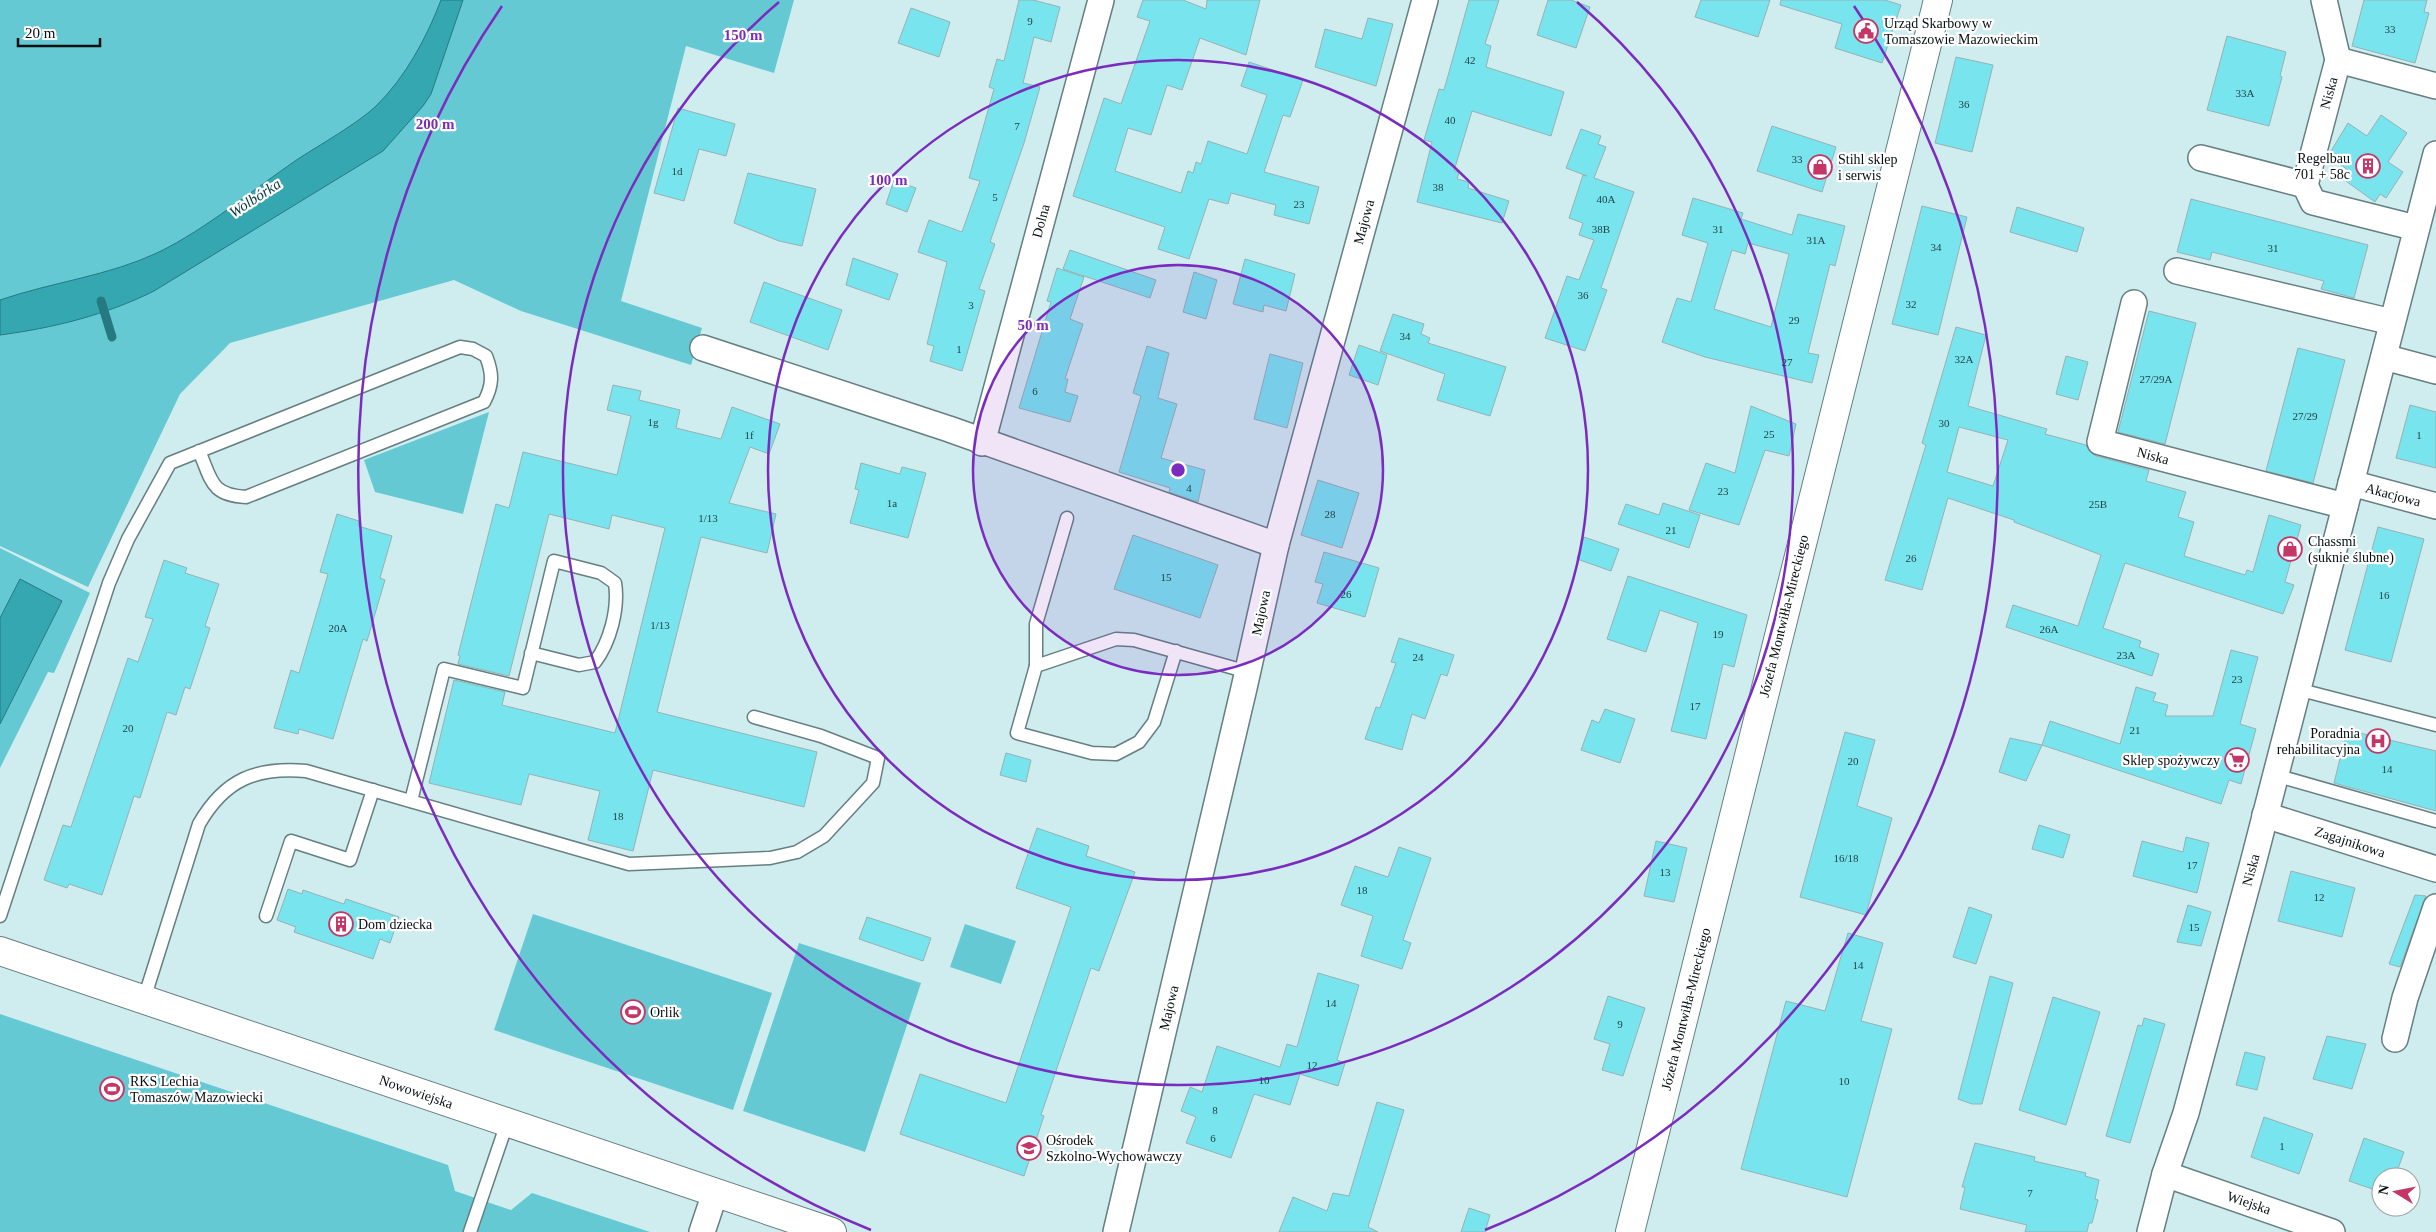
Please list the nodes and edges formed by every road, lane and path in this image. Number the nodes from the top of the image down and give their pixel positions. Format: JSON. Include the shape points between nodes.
{"nodes":[{"id":1,"x":1100,"y":0,"type":"edge"},
{"id":2,"x":1425,"y":0,"type":"edge"},
{"id":3,"x":1938,"y":0,"type":"edge"},
{"id":4,"x":2324,"y":0,"type":"edge"},
{"id":5,"x":2338,"y":60,"type":"junction"},
{"id":6,"x":2436,"y":86,"type":"edge"},
{"id":7,"x":2436,"y":154,"type":"edge"},
{"id":8,"x":2201,"y":158,"type":"dead end"},
{"id":9,"x":2433,"y":180,"type":"edge"},
{"id":10,"x":2305,"y":184,"type":"junction"},
{"id":11,"x":2416,"y":228,"type":"junction"},
{"id":12,"x":2176,"y":270,"type":"dead end"},
{"id":13,"x":2134,"y":303,"type":"dead end"},
{"id":14,"x":2392,"y":322,"type":"junction"},
{"id":15,"x":702,"y":348,"type":"dead end"},
{"id":16,"x":2384,"y":357,"type":"junction"},
{"id":17,"x":2436,"y":371,"type":"edge"},
{"id":18,"x":982,"y":443,"type":"junction"},
{"id":19,"x":199,"y":451,"type":"junction"},
{"id":20,"x":2348,"y":495,"type":"junction"},
{"id":21,"x":2436,"y":506,"type":"edge"},
{"id":22,"x":1067,"y":518,"type":"dead end"},
{"id":23,"x":1276,"y":545,"type":"junction"},
{"id":24,"x":1176,"y":651,"type":"junction"},
{"id":25,"x":531,"y":653,"type":"junction"},
{"id":26,"x":1036,"y":666,"type":"junction"},
{"id":27,"x":1248,"y":672,"type":"junction"},
{"id":28,"x":2297,"y":690,"type":"junction"},
{"id":29,"x":754,"y":716,"type":"dead end"},
{"id":30,"x":2436,"y":725,"type":"edge"},
{"id":31,"x":2275,"y":775,"type":"junction"},
{"id":32,"x":373,"y":790,"type":"junction"},
{"id":33,"x":411,"y":801,"type":"junction"},
{"id":34,"x":2265,"y":815,"type":"junction"},
{"id":35,"x":2436,"y":821,"type":"edge"},
{"id":36,"x":2436,"y":869,"type":"edge"},
{"id":37,"x":2436,"y":907,"type":"edge"},
{"id":38,"x":0,"y":916,"type":"edge"},
{"id":39,"x":266,"y":916,"type":"dead end"},
{"id":40,"x":0,"y":950,"type":"edge"},
{"id":41,"x":144,"y":1000,"type":"junction"},
{"id":42,"x":2395,"y":1039,"type":"dead end"},
{"id":43,"x":506,"y":1123,"type":"junction"},
{"id":44,"x":2166,"y":1174,"type":"junction"},
{"id":45,"x":715,"y":1193,"type":"junction"},
{"id":46,"x":470,"y":1232,"type":"edge"},
{"id":47,"x":702,"y":1232,"type":"edge"},
{"id":48,"x":832,"y":1232,"type":"edge"},
{"id":49,"x":1116,"y":1232,"type":"edge"},
{"id":50,"x":1630,"y":1232,"type":"edge"},
{"id":51,"x":2150,"y":1232,"type":"edge"},
{"id":52,"x":2332,"y":1232,"type":"edge"}],
"edges":[{"from":1,"to":18,"type":"street","name":"Dolna"},
{"from":2,"to":23,"type":"street","name":"Majowa"},
{"from":3,"to":50,"type":"main road","name":"Józefa Montwiłła-Mireckiego"},
{"from":4,"to":5,"type":"street","name":"Niska"},
{"from":5,"to":6,"type":"street","name":"Niska"},
{"from":5,"to":10,"type":"street","name":"Niska"},
{"from":7,"to":9,"type":"street","name":"Niska"},
{"from":8,"to":10,"type":"street"},
{"from":9,"to":11,"type":"street","name":"Niska"},
{"from":10,"to":11,"type":"street","via":[[2313,202]]},
{"from":11,"to":14,"type":"street","name":"Niska"},
{"from":12,"to":14,"type":"street"},
{"from":13,"to":20,"type":"street","name":"Niska","via":[[2100,442]]},
{"from":14,"to":16,"type":"street","name":"Niska"},
{"from":15,"to":18,"type":"street"},
{"from":16,"to":17,"type":"street"},
{"from":16,"to":20,"type":"street","name":"Niska"},
{"from":18,"to":23,"type":"street"},
{"from":19,"to":19,"type":"lane","via":[[460,347],[486,356],[492,371],[492,389],[484,402],[246,497],[230,496],[215,488]]},
{"from":19,"to":38,"type":"lane","via":[[170,463],[128,539]]},
{"from":20,"to":21,"type":"street","name":"Akacjowa"},
{"from":20,"to":28,"type":"street","name":"Niska"},
{"from":22,"to":26,"type":"lane","via":[[1036,624]]},
{"from":23,"to":27,"type":"street","name":"Majowa"},
{"from":24,"to":26,"type":"lane","via":[[1134,640],[1116,639]]},
{"from":24,"to":26,"type":"lane","via":[[1154,722],[1139,742],[1116,754],[1092,753],[1017,733]]},
{"from":24,"to":27,"type":"lane"},
{"from":25,"to":25,"type":"lane","via":[[554,562],[601,573],[615,584],[618,598],[605,649],[595,662],[579,665]]},
{"from":25,"to":33,"type":"lane","via":[[523,688],[444,669]]},
{"from":27,"to":49,"type":"street","name":"Majowa"},
{"from":28,"to":30,"type":"lane"},
{"from":28,"to":31,"type":"street","name":"Niska"},
{"from":29,"to":33,"type":"lane","via":[[821,736],[878,758],[872,783],[824,836],[797,852],[770,858],[629,864]]},
{"from":31,"to":34,"type":"street","name":"Niska"},
{"from":31,"to":35,"type":"lane"},
{"from":32,"to":33,"type":"lane"},
{"from":32,"to":39,"type":"lane","via":[[350,860],[292,841]]},
{"from":32,"to":41,"type":"lane","via":[[306,771],[280,769],[252,775],[228,789],[210,806],[199,824]]},
{"from":34,"to":36,"type":"street","name":"Zagajnikowa"},
{"from":34,"to":44,"type":"street","name":"Niska","via":[[2186,1113]]},
{"from":37,"to":42,"type":"street","via":[[2405,998]]},
{"from":40,"to":41,"type":"main road","name":"Nowowiejska"},
{"from":41,"to":43,"type":"main road","name":"Nowowiejska"},
{"from":43,"to":45,"type":"main road","name":"Nowowiejska"},
{"from":43,"to":46,"type":"lane"},
{"from":44,"to":51,"type":"street","name":"Niska"},
{"from":44,"to":52,"type":"street","name":"Wiejska"},
{"from":45,"to":47,"type":"street"},
{"from":45,"to":48,"type":"main road","name":"Nowowiejska"}]}
